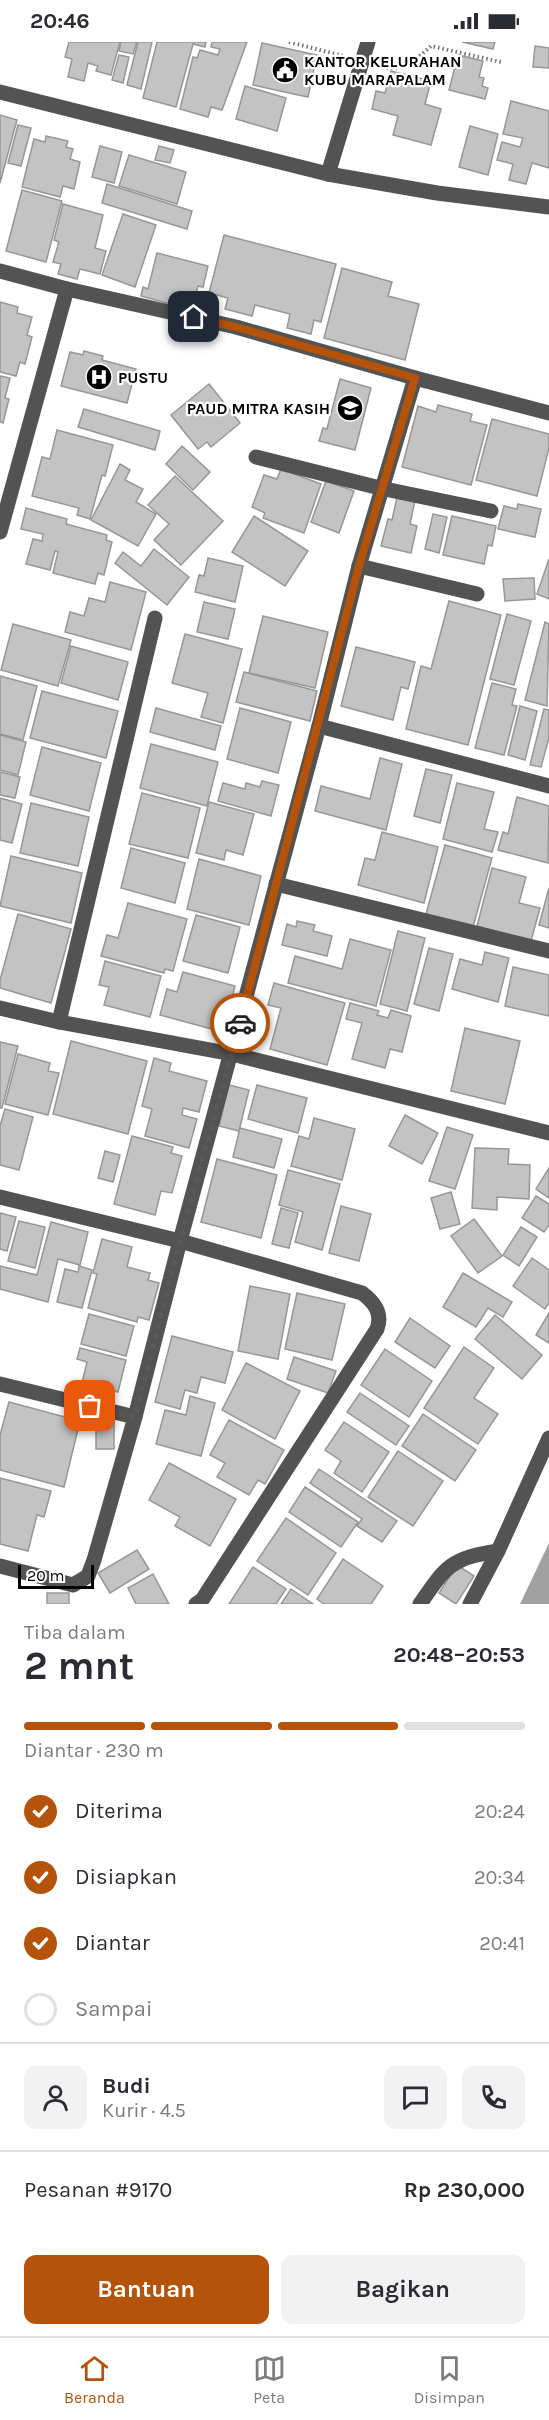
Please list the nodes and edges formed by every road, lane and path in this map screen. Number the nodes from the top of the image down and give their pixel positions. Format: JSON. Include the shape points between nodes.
{"nodes":[{"id":1,"x":290,"y":42,"type":"edge"},
{"id":2,"x":368,"y":42,"type":"edge"},
{"id":3,"x":362,"y":61,"type":"junction"},
{"id":4,"x":501,"y":62,"type":"dead end"},
{"id":5,"x":0,"y":92,"type":"edge"},
{"id":6,"x":328,"y":174,"type":"junction"},
{"id":7,"x":549,"y":207,"type":"edge"},
{"id":8,"x":0,"y":271,"type":"edge"},
{"id":9,"x":67,"y":289,"type":"junction"},
{"id":10,"x":415,"y":378,"type":"junction"},
{"id":11,"x":549,"y":413,"type":"edge"},
{"id":12,"x":256,"y":457,"type":"dead end"},
{"id":13,"x":380,"y":488,"type":"junction"},
{"id":14,"x":490,"y":511,"type":"dead end"},
{"id":15,"x":0,"y":532,"type":"edge"},
{"id":16,"x":359,"y":566,"type":"junction"},
{"id":17,"x":477,"y":594,"type":"dead end"},
{"id":18,"x":155,"y":618,"type":"dead end"},
{"id":19,"x":319,"y":726,"type":"junction"},
{"id":20,"x":549,"y":786,"type":"edge"},
{"id":21,"x":276,"y":884,"type":"junction"},
{"id":22,"x":549,"y":951,"type":"edge"},
{"id":23,"x":0,"y":1008,"type":"edge"},
{"id":24,"x":59,"y":1022,"type":"junction"},
{"id":25,"x":232,"y":1054,"type":"junction"},
{"id":26,"x":549,"y":1133,"type":"edge"},
{"id":27,"x":0,"y":1197,"type":"edge"},
{"id":28,"x":180,"y":1241,"type":"junction"},
{"id":29,"x":0,"y":1384,"type":"edge"},
{"id":30,"x":135,"y":1417,"type":"junction"},
{"id":31,"x":549,"y":1438,"type":"edge"},
{"id":32,"x":498,"y":1551,"type":"junction"},
{"id":33,"x":0,"y":1566,"type":"edge"},
{"id":34,"x":196,"y":1604,"type":"edge"},
{"id":35,"x":420,"y":1604,"type":"edge"},
{"id":36,"x":470,"y":1604,"type":"edge"}],
"edges":[{"from":1,"to":3,"type":"path"},
{"from":2,"to":3,"type":"street"},
{"from":3,"to":4,"type":"path","via":[[393,70],[415,61],[431,46]]},
{"from":3,"to":6,"type":"street"},
{"from":5,"to":6,"type":"street"},
{"from":6,"to":7,"type":"street"},
{"from":8,"to":9,"type":"street"},
{"from":9,"to":10,"type":"street","via":[[236,327]]},
{"from":9,"to":15,"type":"street"},
{"from":10,"to":11,"type":"street"},
{"from":10,"to":13,"type":"street"},
{"from":12,"to":13,"type":"street"},
{"from":13,"to":14,"type":"street"},
{"from":13,"to":16,"type":"street"},
{"from":16,"to":17,"type":"street"},
{"from":16,"to":19,"type":"street"},
{"from":18,"to":24,"type":"street"},
{"from":19,"to":20,"type":"street"},
{"from":19,"to":21,"type":"street"},
{"from":21,"to":22,"type":"street"},
{"from":21,"to":25,"type":"street"},
{"from":23,"to":24,"type":"street"},
{"from":24,"to":25,"type":"street"},
{"from":25,"to":26,"type":"street"},
{"from":25,"to":28,"type":"street"},
{"from":27,"to":28,"type":"street"},
{"from":28,"to":30,"type":"street"},
{"from":28,"to":34,"type":"street","via":[[362,1293],[380,1316],[377,1329]]},
{"from":29,"to":30,"type":"street"},
{"from":30,"to":33,"type":"street","via":[[88,1576],[73,1585]]},
{"from":31,"to":32,"type":"street"},
{"from":32,"to":35,"type":"street","via":[[469,1555],[453,1562]]},
{"from":32,"to":36,"type":"street"}]}
